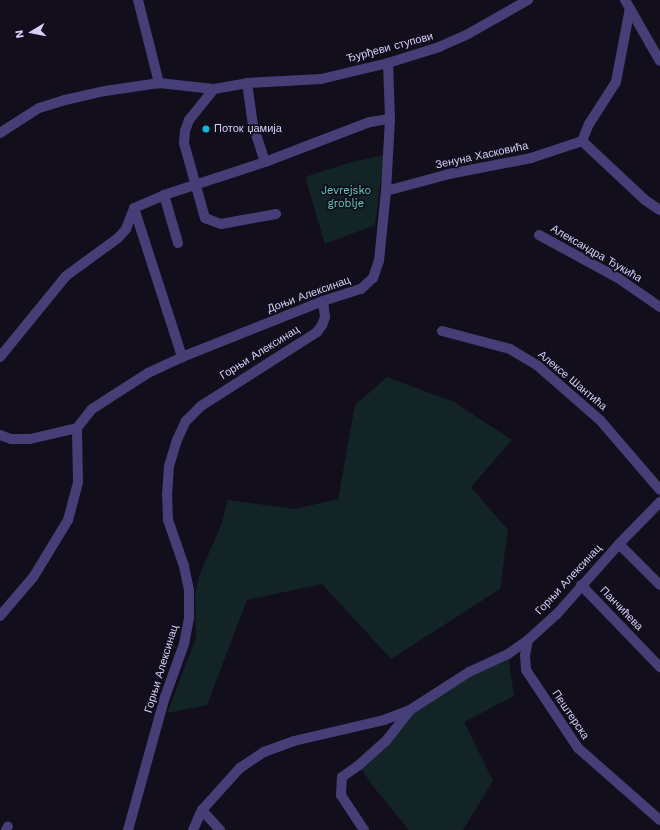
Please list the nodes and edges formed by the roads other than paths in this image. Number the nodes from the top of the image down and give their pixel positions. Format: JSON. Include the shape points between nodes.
{"nodes":[{"id":1,"x":138,"y":0,"type":"edge"},
{"id":2,"x":528,"y":0,"type":"edge"},
{"id":3,"x":628,"y":4,"type":"edge"},
{"id":4,"x":660,"y":61,"type":"edge"},
{"id":5,"x":388,"y":62,"type":"junction"},
{"id":6,"x":159,"y":83,"type":"junction"},
{"id":7,"x":247,"y":83,"type":"junction"},
{"id":8,"x":214,"y":89,"type":"junction"},
{"id":9,"x":390,"y":118,"type":"junction"},
{"id":10,"x":0,"y":133,"type":"edge"},
{"id":11,"x":582,"y":141,"type":"junction"},
{"id":12,"x":265,"y":162,"type":"junction"},
{"id":13,"x":196,"y":185,"type":"junction"},
{"id":14,"x":386,"y":191,"type":"junction"},
{"id":15,"x":164,"y":195,"type":"junction"},
{"id":16,"x":134,"y":208,"type":"junction"},
{"id":17,"x":660,"y":210,"type":"edge"},
{"id":18,"x":276,"y":214,"type":"dead end"},
{"id":19,"x":539,"y":235,"type":"dead end"},
{"id":20,"x":178,"y":243,"type":"dead end"},
{"id":21,"x":323,"y":301,"type":"junction"},
{"id":22,"x":660,"y":307,"type":"edge"},
{"id":23,"x":442,"y":331,"type":"dead end"},
{"id":24,"x":0,"y":356,"type":"edge"},
{"id":25,"x":182,"y":357,"type":"junction"},
{"id":26,"x":77,"y":428,"type":"junction"},
{"id":27,"x":0,"y":435,"type":"edge"},
{"id":28,"x":660,"y":490,"type":"edge"},
{"id":29,"x":660,"y":502,"type":"edge"},
{"id":30,"x":619,"y":544,"type":"junction"},
{"id":31,"x":581,"y":585,"type":"junction"},
{"id":32,"x":660,"y":585,"type":"edge"},
{"id":33,"x":0,"y":616,"type":"edge"},
{"id":34,"x":528,"y":640,"type":"junction"},
{"id":35,"x":660,"y":667,"type":"edge"},
{"id":36,"x":410,"y":710,"type":"junction"},
{"id":37,"x":202,"y":810,"type":"junction"},
{"id":38,"x":660,"y":820,"type":"edge"},
{"id":39,"x":128,"y":830,"type":"edge"},
{"id":40,"x":193,"y":830,"type":"edge"},
{"id":41,"x":220,"y":830,"type":"edge"},
{"id":42,"x":364,"y":830,"type":"edge"}],
"edges":[{"from":1,"to":6,"type":"street"},
{"from":2,"to":5,"type":"street","name":"Ђурђеви ступови","via":[[468,34],[439,47]]},
{"from":3,"to":4,"type":"street"},
{"from":3,"to":11,"type":"street","via":[[616,82],[589,124]]},
{"from":5,"to":7,"type":"street","name":"Ђурђеви ступови","via":[[321,79]]},
{"from":5,"to":9,"type":"street","name":"Доњи Алексинац"},
{"from":6,"to":8,"type":"street","name":"Ђурђеви ступови"},
{"from":6,"to":10,"type":"street","name":"Ђурђеви ступови","via":[[65,100],[39,108]]},
{"from":7,"to":8,"type":"street","name":"Ђурђеви ступови"},
{"from":7,"to":12,"type":"street","via":[[253,125]]},
{"from":8,"to":13,"type":"street","via":[[189,120],[185,131],[184,143]]},
{"from":9,"to":12,"type":"street","via":[[370,122]]},
{"from":9,"to":14,"type":"street","name":"Доњи Алексинац"},
{"from":11,"to":14,"type":"street","name":"Зенуна Хасковића","via":[[531,158],[449,174]]},
{"from":11,"to":17,"type":"street","via":[[645,200]]},
{"from":12,"to":13,"type":"street"},
{"from":13,"to":15,"type":"street"},
{"from":13,"to":18,"type":"street","via":[[205,218],[220,224]]},
{"from":14,"to":21,"type":"street","name":"Доњи Алексинац","via":[[379,261],[373,278],[361,289]]},
{"from":15,"to":16,"type":"street"},
{"from":15,"to":20,"type":"street"},
{"from":16,"to":24,"type":"street","via":[[122,234],[66,276]]},
{"from":16,"to":25,"type":"street"},
{"from":19,"to":22,"type":"street","name":"Александра Ђукића","via":[[618,278]]},
{"from":21,"to":25,"type":"street","name":"Доњи Алексинац"},
{"from":21,"to":39,"type":"street","name":"Горњи Алексинац","via":[[325,317],[317,332],[201,406],[186,421],[176,440],[169,466],[168,520],[184,566],[189,590],[189,618],[184,644],[165,697]]},
{"from":23,"to":28,"type":"street","name":"Алексе Шантића","via":[[510,349],[538,366],[600,420]]},
{"from":25,"to":26,"type":"street","name":"Доњи Алексинац","via":[[148,373],[92,409]]},
{"from":26,"to":27,"type":"street","via":[[30,439],[11,439]]},
{"from":26,"to":33,"type":"street","via":[[78,482],[68,520],[34,576]]},
{"from":29,"to":30,"type":"street"},
{"from":30,"to":31,"type":"street","name":"Горњи Алексинац"},
{"from":30,"to":32,"type":"street"},
{"from":31,"to":34,"type":"street","name":"Горњи Алексинац","via":[[556,615]]},
{"from":31,"to":35,"type":"street","name":"Панчићева"},
{"from":34,"to":36,"type":"street","name":"Горњи Алексинац","via":[[508,654],[469,672]]},
{"from":34,"to":38,"type":"street","name":"Пештерска","via":[[526,670],[578,748]]},
{"from":36,"to":37,"type":"street","name":"Горњи Алексинац","via":[[384,720],[294,741],[264,752],[240,768]]},
{"from":36,"to":42,"type":"street","via":[[386,741],[342,777],[341,795]]},
{"from":37,"to":40,"type":"street","name":"Горњи Алексинац"},
{"from":37,"to":41,"type":"street"}]}
